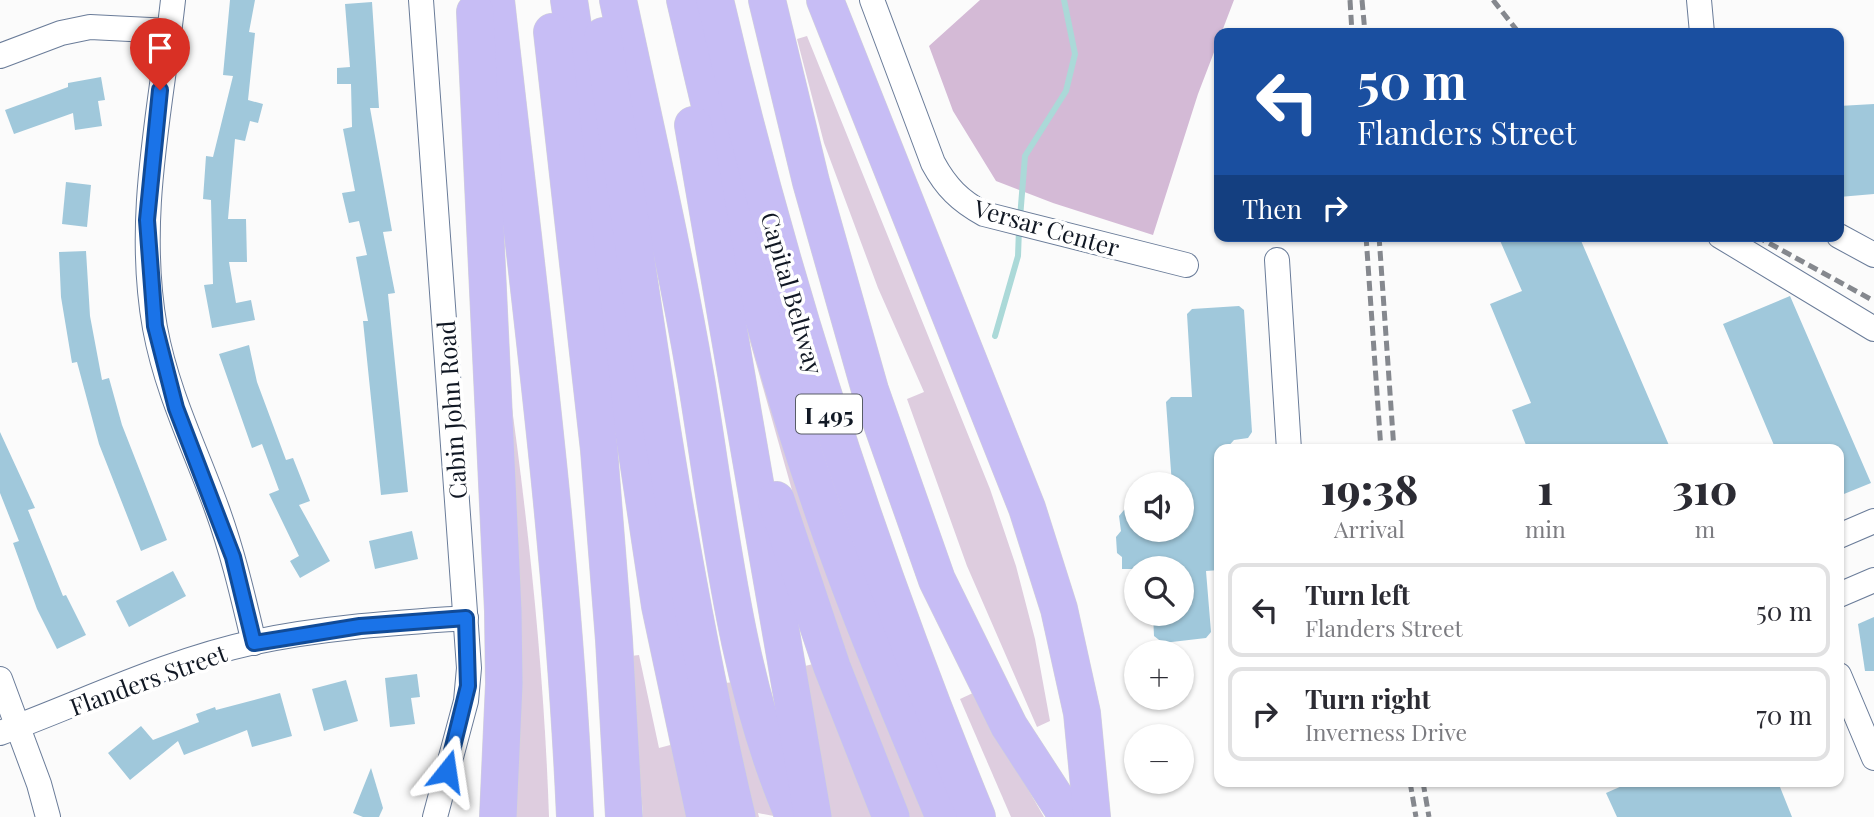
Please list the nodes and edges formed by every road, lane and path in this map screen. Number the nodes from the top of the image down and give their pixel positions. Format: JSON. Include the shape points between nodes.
{"nodes":[{"id":1,"x":173,"y":0,"type":"edge"},
{"id":2,"x":421,"y":0,"type":"edge"},
{"id":3,"x":474,"y":0,"type":"edge"},
{"id":4,"x":496,"y":0,"type":"edge"},
{"id":5,"x":551,"y":0,"type":"edge"},
{"id":6,"x":569,"y":0,"type":"edge"},
{"id":7,"x":598,"y":0,"type":"edge"},
{"id":8,"x":618,"y":0,"type":"edge"},
{"id":9,"x":674,"y":0,"type":"edge"},
{"id":10,"x":685,"y":0,"type":"edge"},
{"id":11,"x":715,"y":0,"type":"edge"},
{"id":12,"x":767,"y":0,"type":"edge"},
{"id":13,"x":825,"y":0,"type":"edge"},
{"id":14,"x":872,"y":0,"type":"edge"},
{"id":15,"x":1699,"y":0,"type":"edge"},
{"id":16,"x":1702,"y":28,"type":"edge"},
{"id":17,"x":170,"y":31,"type":"junction"},
{"id":18,"x":0,"y":56,"type":"edge"},
{"id":19,"x":1844,"y":239,"type":"edge"},
{"id":20,"x":1730,"y":242,"type":"edge"},
{"id":21,"x":1874,"y":255,"type":"edge"},
{"id":22,"x":1278,"y":260,"type":"dead end"},
{"id":23,"x":1186,"y":265,"type":"dead end"},
{"id":24,"x":722,"y":303,"type":"junction"},
{"id":25,"x":1874,"y":329,"type":"edge"},
{"id":26,"x":1289,"y":444,"type":"edge"},
{"id":27,"x":1874,"y":521,"type":"edge"},
{"id":28,"x":1844,"y":534,"type":"edge"},
{"id":29,"x":1874,"y":580,"type":"edge"},
{"id":30,"x":1844,"y":593,"type":"edge"},
{"id":31,"x":466,"y":618,"type":"junction"},
{"id":32,"x":254,"y":643,"type":"junction"},
{"id":33,"x":0,"y":679,"type":"edge"},
{"id":34,"x":1844,"y":687,"type":"edge"},
{"id":35,"x":9,"y":730,"type":"edge"},
{"id":36,"x":701,"y":734,"type":"junction"},
{"id":37,"x":1874,"y":758,"type":"edge"},
{"id":38,"x":48,"y":817,"type":"edge"},
{"id":39,"x":435,"y":817,"type":"edge"},
{"id":40,"x":498,"y":817,"type":"edge"},
{"id":41,"x":575,"y":817,"type":"edge"},
{"id":42,"x":624,"y":817,"type":"edge"},
{"id":43,"x":705,"y":817,"type":"edge"},
{"id":44,"x":737,"y":817,"type":"edge"},
{"id":45,"x":794,"y":817,"type":"edge"},
{"id":46,"x":813,"y":817,"type":"edge"},
{"id":47,"x":891,"y":817,"type":"edge"},
{"id":48,"x":944,"y":817,"type":"edge"},
{"id":49,"x":977,"y":817,"type":"edge"},
{"id":50,"x":1068,"y":817,"type":"edge"},
{"id":51,"x":1092,"y":817,"type":"edge"}],
"edges":[{"from":1,"to":17,"type":"street"},
{"from":2,"to":31,"type":"street","name":"Cabin John Road"},
{"from":3,"to":40,"type":"highway","via":[[503,611]]},
{"from":4,"to":41,"type":"highway","via":[[545,424]]},
{"from":5,"to":42,"type":"highway","via":[[555,78],[602,492]]},
{"from":6,"to":36,"type":"highway","via":[[660,606]]},
{"from":7,"to":36,"type":"highway"},
{"from":8,"to":45,"type":"highway","via":[[673,248],[726,566],[761,719]]},
{"from":9,"to":24,"type":"highway"},
{"from":10,"to":48,"type":"highway","via":[[758,293],[813,481]]},
{"from":11,"to":49,"type":"highway","name":"Capital Beltway","number":"I 495","via":[[779,249],[855,496]]},
{"from":12,"to":50,"type":"highway","via":[[811,182],[870,390],[937,580],[1009,726]]},
{"from":13,"to":51,"type":"highway","via":[[1004,446],[1059,609],[1082,713]]},
{"from":14,"to":23,"type":"street","name":"Versar Center","via":[[933,163],[944,184],[964,203],[984,214]]},
{"from":15,"to":16,"type":"street"},
{"from":17,"to":18,"type":"street","via":[[90,27]]},
{"from":17,"to":32,"type":"street","via":[[150,165],[147,220],[155,326],[176,408],[233,557]]},
{"from":19,"to":21,"type":"street"},
{"from":20,"to":25,"type":"street"},
{"from":22,"to":26,"type":"street"},
{"from":24,"to":46,"type":"highway"},
{"from":24,"to":47,"type":"highway","via":[[779,511],[831,667]]},
{"from":27,"to":28,"type":"street"},
{"from":29,"to":30,"type":"street"},
{"from":31,"to":32,"type":"street","name":"Flanders Street","via":[[360,626]]},
{"from":31,"to":39,"type":"street","name":"Cabin John Road","via":[[468,686]]},
{"from":32,"to":35,"type":"street","name":"Flanders Street","via":[[178,665]]},
{"from":33,"to":35,"type":"street"},
{"from":34,"to":37,"type":"street"},
{"from":35,"to":38,"type":"street"},
{"from":36,"to":43,"type":"highway"},
{"from":36,"to":44,"type":"highway"}]}
